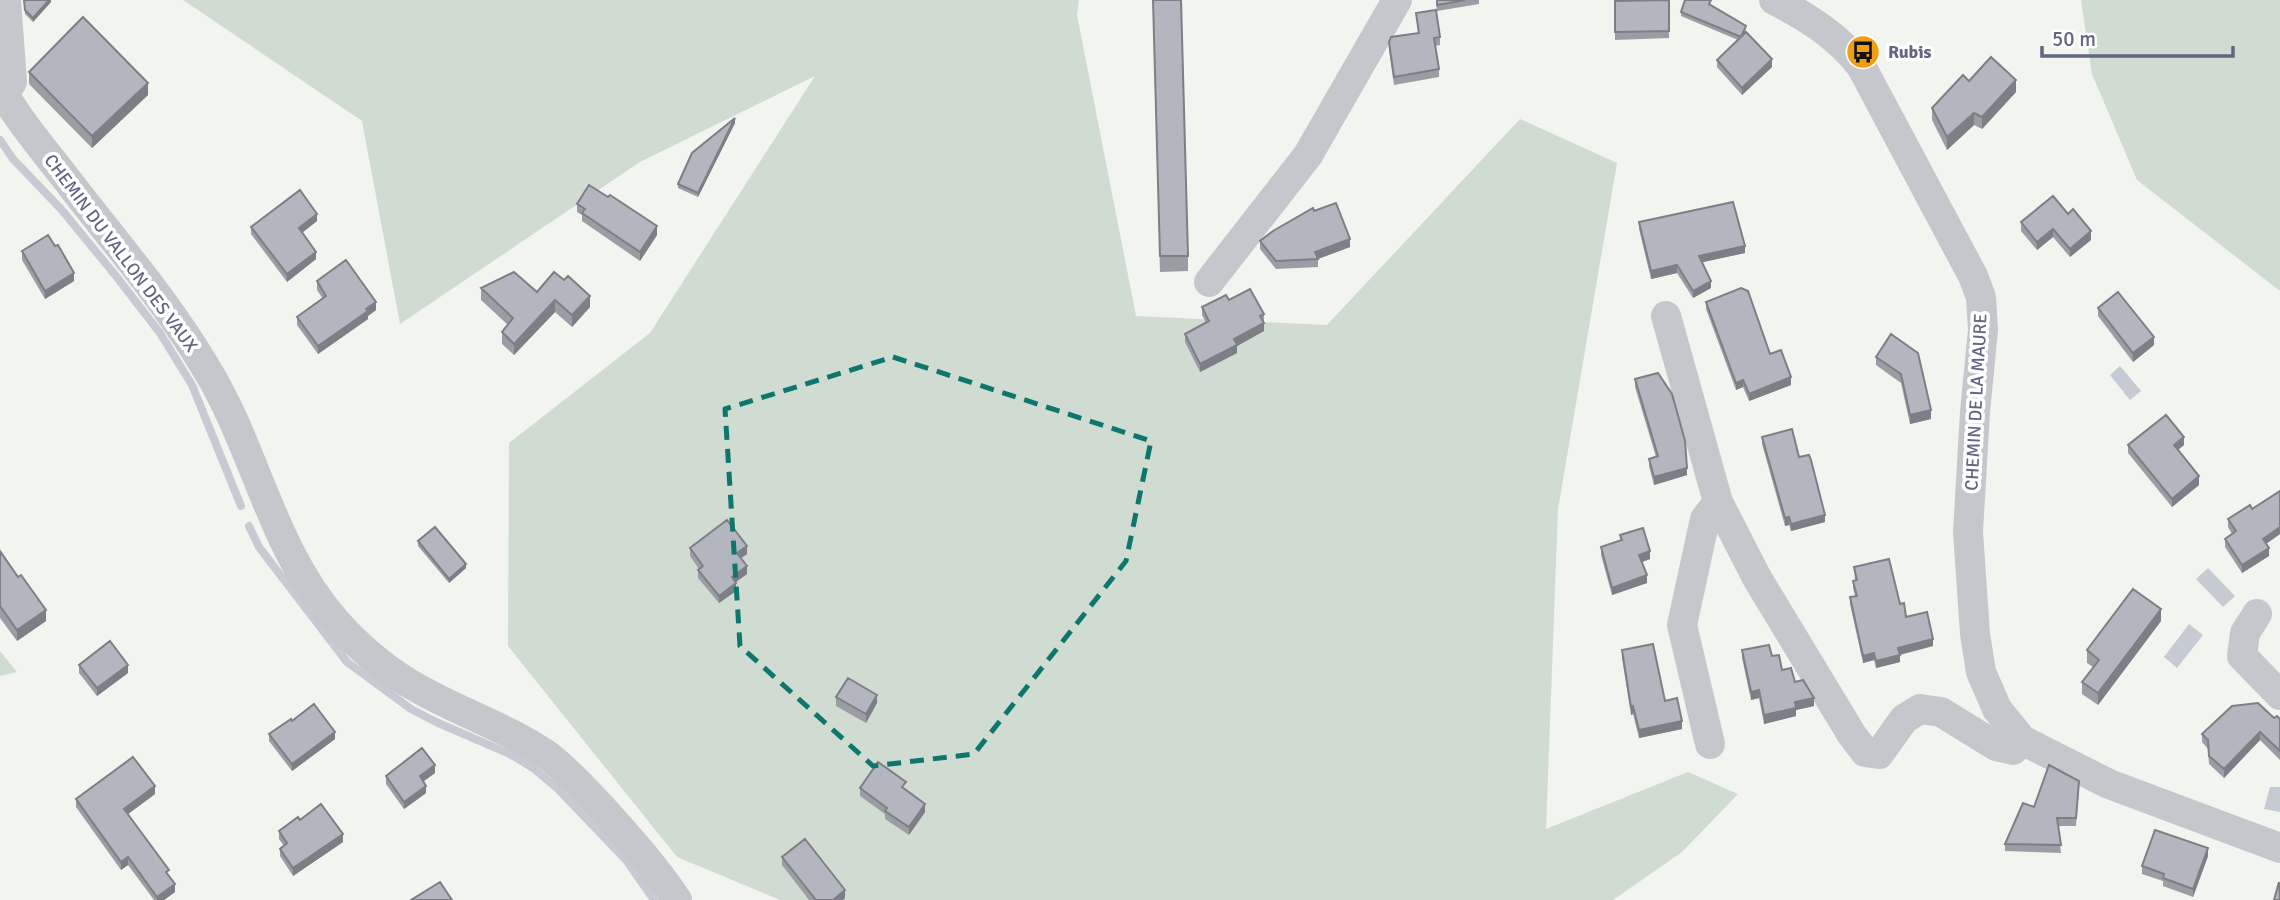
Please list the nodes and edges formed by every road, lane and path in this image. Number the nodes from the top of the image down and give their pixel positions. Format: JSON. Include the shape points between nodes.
{"nodes":[{"id":1,"x":6,"y":0,"type":"edge"},
{"id":2,"x":1397,"y":0,"type":"edge"},
{"id":3,"x":1774,"y":0,"type":"edge"},
{"id":4,"x":1817,"y":0,"type":"edge"},
{"id":5,"x":1839,"y":41,"type":"junction"},
{"id":6,"x":2,"y":91,"type":"edge"},
{"id":7,"x":1209,"y":282,"type":"dead end"},
{"id":8,"x":1666,"y":316,"type":"dead end"},
{"id":9,"x":1718,"y":502,"type":"junction"},
{"id":10,"x":2257,"y":614,"type":"dead end"},
{"id":11,"x":2280,"y":695,"type":"edge"},
{"id":12,"x":2022,"y":740,"type":"junction"},
{"id":13,"x":1710,"y":744,"type":"dead end"},
{"id":14,"x":2280,"y":848,"type":"edge"},
{"id":15,"x":677,"y":900,"type":"edge"}],
"edges":[{"from":1,"to":6,"type":"street","via":[[12,82]]},
{"from":2,"to":7,"type":"street","via":[[1308,155]]},
{"from":3,"to":5,"type":"street","name":"CHEMIN DE LA MAURE"},
{"from":4,"to":5,"type":"street","via":[[1836,26]]},
{"from":5,"to":12,"type":"street","name":"CHEMIN DE LA MAURE","via":[[1861,66],[1981,298],[1983,330],[1968,532],[1975,634],[1981,672],[1997,709]]},
{"from":6,"to":15,"type":"street","name":"CHEMIN DU VALLON DES VAUX","via":[[195,350],[230,413],[280,535],[309,586],[337,622],[388,670],[410,684],[548,756],[626,835]]},
{"from":8,"to":9,"type":"street"},
{"from":9,"to":12,"type":"street","via":[[1757,578],[1865,752],[1879,754],[1904,719],[1920,709],[1941,712],[1996,746],[2013,750]]},
{"from":9,"to":13,"type":"street","via":[[1705,519],[1682,625]]},
{"from":10,"to":11,"type":"street","via":[[2245,633],[2242,656]]},
{"from":12,"to":14,"type":"street","name":"CHEMIN DE LA MAURE","via":[[2109,784]]}]}
